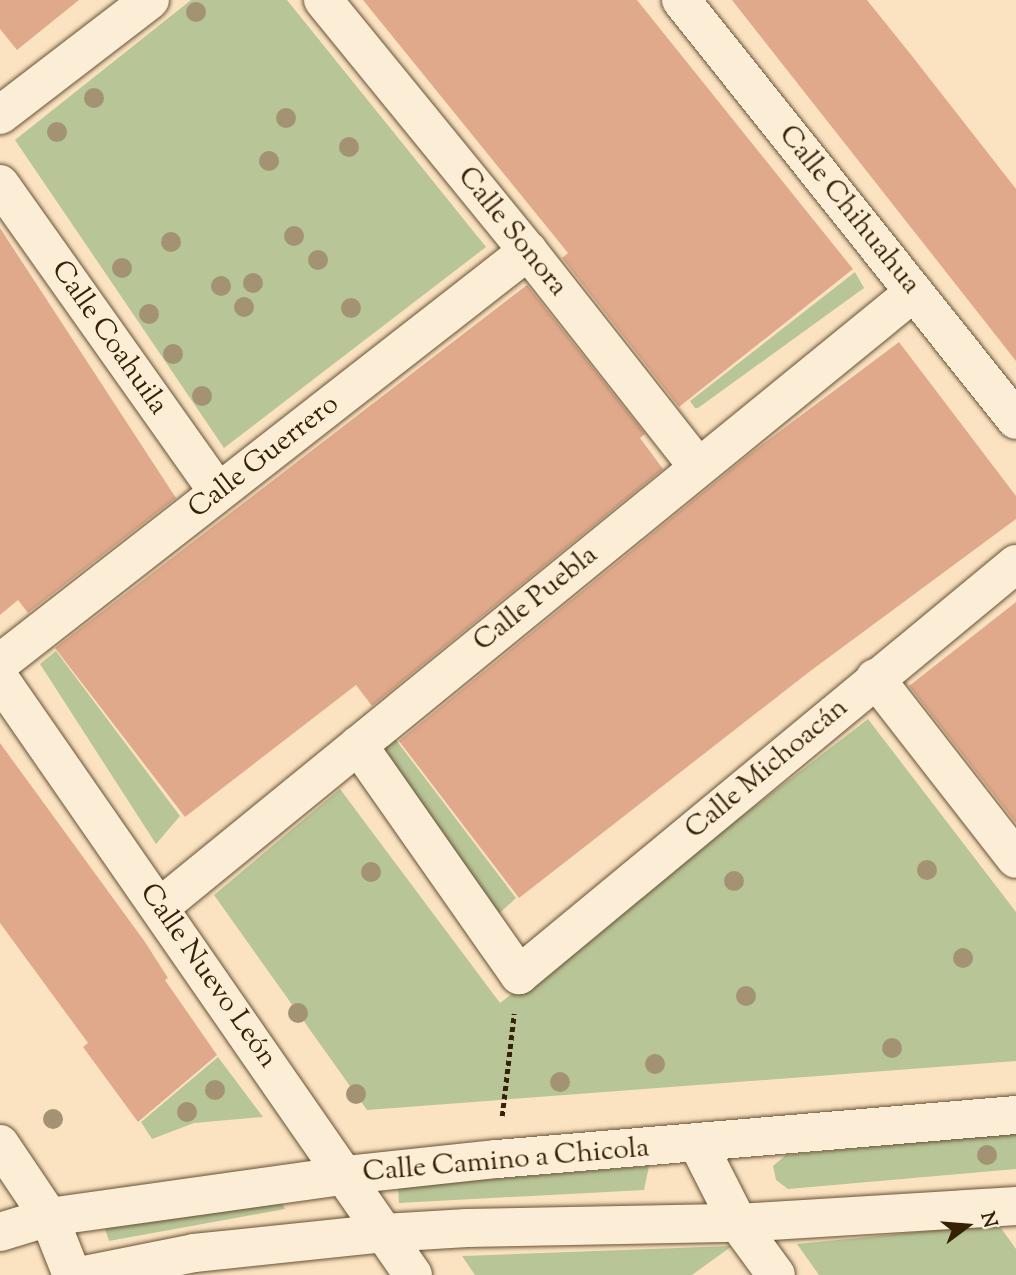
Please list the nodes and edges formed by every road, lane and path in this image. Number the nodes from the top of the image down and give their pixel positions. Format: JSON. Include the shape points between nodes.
{"nodes":[{"id":1,"x":150,"y":0,"type":"edge"},
{"id":2,"x":323,"y":0,"type":"edge"},
{"id":3,"x":681,"y":0,"type":"edge"},
{"id":4,"x":0,"y":116,"type":"edge"},
{"id":5,"x":0,"y":184,"type":"edge"},
{"id":6,"x":528,"y":251,"type":"junction"},
{"id":7,"x":914,"y":292,"type":"junction"},
{"id":8,"x":1016,"y":420,"type":"edge"},
{"id":9,"x":698,"y":467,"type":"junction"},
{"id":10,"x":218,"y":492,"type":"junction"},
{"id":11,"x":1016,"y":564,"type":"edge"},
{"id":12,"x":0,"y":663,"type":"edge"},
{"id":13,"x":875,"y":678,"type":"junction"},
{"id":14,"x":0,"y":679,"type":"edge"},
{"id":15,"x":358,"y":744,"type":"junction"},
{"id":16,"x":1016,"y":859,"type":"edge"},
{"id":17,"x":160,"y":907,"type":"junction"},
{"id":18,"x":519,"y":975,"type":"junction"},
{"id":19,"x":1016,"y":1115,"type":"edge"},
{"id":20,"x":0,"y":1144,"type":"edge"},
{"id":21,"x":698,"y":1144,"type":"junction"},
{"id":22,"x":497,"y":1159,"type":"junction"},
{"id":23,"x":347,"y":1175,"type":"junction"},
{"id":24,"x":1016,"y":1206,"type":"edge"},
{"id":25,"x":49,"y":1217,"type":"junction"},
{"id":26,"x":738,"y":1223,"type":"junction"},
{"id":27,"x":0,"y":1232,"type":"edge"},
{"id":28,"x":384,"y":1233,"type":"junction"},
{"id":29,"x":72,"y":1275,"type":"edge"},
{"id":30,"x":85,"y":1275,"type":"edge"},
{"id":31,"x":413,"y":1275,"type":"edge"},
{"id":32,"x":776,"y":1275,"type":"edge"}],
"edges":[{"from":1,"to":4,"type":"street"},
{"from":2,"to":6,"type":"street","name":"Calle Sonora"},
{"from":3,"to":7,"type":"street","name":"Calle Chihuahua"},
{"from":5,"to":10,"type":"street","name":"Calle Coahuila"},
{"from":6,"to":9,"type":"street","name":"Calle Sonora"},
{"from":6,"to":10,"type":"street","name":"Calle Guerrero"},
{"from":7,"to":8,"type":"street","name":"Calle Chihuahua"},
{"from":7,"to":9,"type":"street","name":"Calle Puebla"},
{"from":9,"to":15,"type":"street","name":"Calle Puebla"},
{"from":10,"to":12,"type":"street","name":"Calle Guerrero"},
{"from":11,"to":13,"type":"street","name":"Calle Michoacán"},
{"from":13,"to":16,"type":"street"},
{"from":13,"to":18,"type":"street","name":"Calle Michoacán"},
{"from":14,"to":17,"type":"street","name":"Calle Nuevo León"},
{"from":15,"to":17,"type":"street","name":"Calle Puebla"},
{"from":15,"to":18,"type":"street"},
{"from":17,"to":23,"type":"street","name":"Calle Nuevo León"},
{"from":18,"to":22,"type":"path"},
{"from":19,"to":21,"type":"street","name":"Calle Camino a Chicola"},
{"from":20,"to":25,"type":"street"},
{"from":21,"to":22,"type":"street","name":"Calle Camino a Chicola"},
{"from":21,"to":26,"type":"street"},
{"from":22,"to":23,"type":"street","name":"Calle Camino a Chicola"},
{"from":23,"to":25,"type":"street","name":"Calle Camino a Chicola"},
{"from":23,"to":28,"type":"street","name":"Calle Nuevo León"},
{"from":24,"to":26,"type":"street"},
{"from":25,"to":27,"type":"street","name":"Calle Camino a Chicola"},
{"from":25,"to":29,"type":"street"},
{"from":26,"to":28,"type":"street"},
{"from":26,"to":32,"type":"street"},
{"from":28,"to":30,"type":"street","via":[[194,1253]]},
{"from":28,"to":31,"type":"street","name":"Calle Nuevo León"}]}
